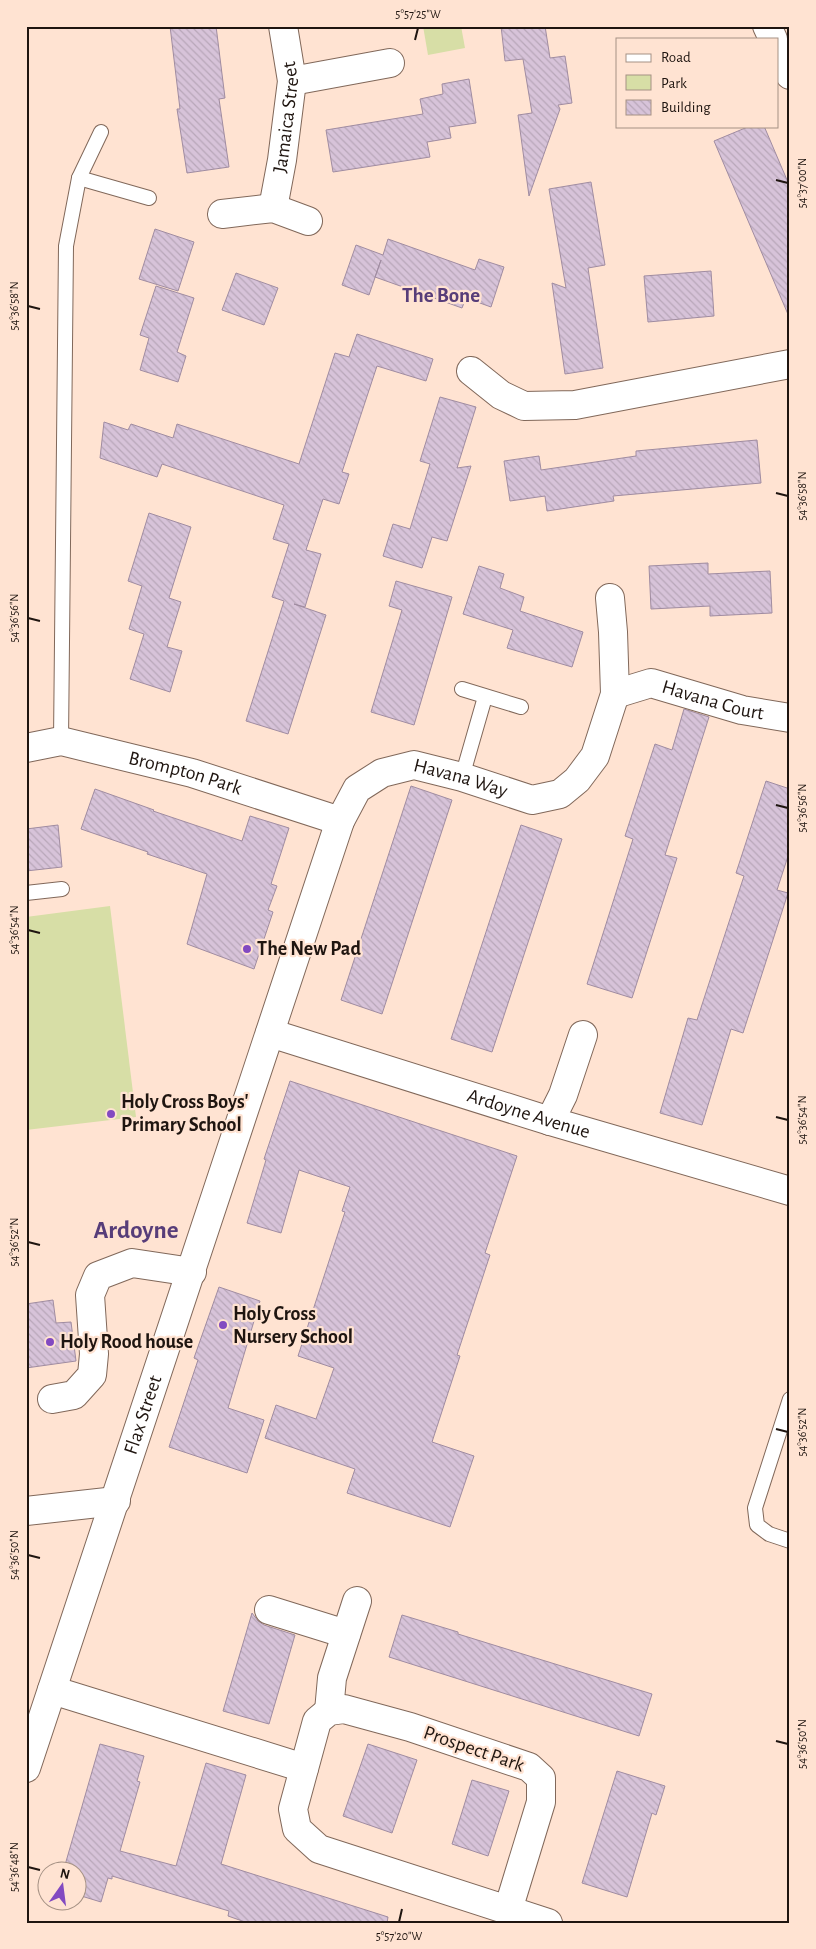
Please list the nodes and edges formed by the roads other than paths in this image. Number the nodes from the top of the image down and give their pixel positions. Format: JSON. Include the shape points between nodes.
{"nodes":[{"id":1,"x":283,"y":26,"type":"edge"},
{"id":2,"x":767,"y":26,"type":"edge"},
{"id":3,"x":773,"y":38,"type":"edge"},
{"id":4,"x":778,"y":50,"type":"edge"},
{"id":5,"x":390,"y":63,"type":"dead end"},
{"id":6,"x":790,"y":75,"type":"edge"},
{"id":7,"x":292,"y":81,"type":"junction"},
{"id":8,"x":101,"y":132,"type":"dead end"},
{"id":9,"x":79,"y":178,"type":"junction"},
{"id":10,"x":149,"y":198,"type":"dead end"},
{"id":11,"x":273,"y":208,"type":"junction"},
{"id":12,"x":222,"y":214,"type":"dead end"},
{"id":13,"x":308,"y":221,"type":"dead end"},
{"id":14,"x":790,"y":364,"type":"edge"},
{"id":15,"x":471,"y":371,"type":"dead end"},
{"id":16,"x":610,"y":598,"type":"dead end"},
{"id":17,"x":462,"y":690,"type":"dead end"},
{"id":18,"x":615,"y":694,"type":"junction"},
{"id":19,"x":486,"y":696,"type":"junction"},
{"id":20,"x":521,"y":707,"type":"dead end"},
{"id":21,"x":790,"y":718,"type":"edge"},
{"id":22,"x":61,"y":741,"type":"junction"},
{"id":23,"x":26,"y":748,"type":"edge"},
{"id":24,"x":462,"y":777,"type":"junction"},
{"id":25,"x":340,"y":820,"type":"junction"},
{"id":26,"x":62,"y":889,"type":"dead end"},
{"id":27,"x":26,"y":893,"type":"edge"},
{"id":28,"x":270,"y":1033,"type":"junction"},
{"id":29,"x":583,"y":1035,"type":"dead end"},
{"id":30,"x":550,"y":1121,"type":"junction"},
{"id":31,"x":790,"y":1191,"type":"edge"},
{"id":32,"x":192,"y":1272,"type":"junction"},
{"id":33,"x":52,"y":1399,"type":"dead end"},
{"id":34,"x":790,"y":1399,"type":"edge"},
{"id":35,"x":116,"y":1501,"type":"junction"},
{"id":36,"x":26,"y":1511,"type":"edge"},
{"id":37,"x":790,"y":1541,"type":"edge"},
{"id":38,"x":357,"y":1601,"type":"dead end"},
{"id":39,"x":269,"y":1610,"type":"dead end"},
{"id":40,"x":346,"y":1634,"type":"junction"},
{"id":41,"x":52,"y":1690,"type":"junction"},
{"id":42,"x":329,"y":1711,"type":"junction"},
{"id":43,"x":26,"y":1768,"type":"edge"},
{"id":44,"x":304,"y":1768,"type":"junction"},
{"id":45,"x":508,"y":1910,"type":"junction"},
{"id":46,"x":548,"y":1923,"type":"edge"}],
"edges":[{"from":1,"to":7,"type":"street","name":"Jamaica Street"},
{"from":2,"to":3,"type":"street"},
{"from":4,"to":6,"type":"street"},
{"from":5,"to":7,"type":"street"},
{"from":7,"to":11,"type":"street","name":"Jamaica Street"},
{"from":8,"to":9,"type":"lane"},
{"from":9,"to":10,"type":"lane"},
{"from":9,"to":22,"type":"lane","via":[[66,246]]},
{"from":11,"to":12,"type":"street"},
{"from":11,"to":13,"type":"street"},
{"from":14,"to":15,"type":"street","via":[[575,405],[524,406],[501,395]]},
{"from":16,"to":18,"type":"street"},
{"from":17,"to":19,"type":"lane"},
{"from":18,"to":21,"type":"street","name":"Havana Court","via":[[651,683],[742,710]]},
{"from":18,"to":24,"type":"street","name":"Havana Way","via":[[595,756],[577,780],[560,794],[532,800]]},
{"from":19,"to":20,"type":"lane"},
{"from":19,"to":24,"type":"lane"},
{"from":22,"to":23,"type":"street","name":"Brompton Park"},
{"from":22,"to":25,"type":"street","name":"Brompton Park","via":[[192,773]]},
{"from":24,"to":25,"type":"street","name":"Havana Way","via":[[414,765],[382,773],[357,789]]},
{"from":25,"to":28,"type":"street","name":"Havana Way"},
{"from":26,"to":27,"type":"lane"},
{"from":28,"to":30,"type":"street","name":"Ardoyne Avenue"},
{"from":28,"to":32,"type":"street","name":"Flax Street"},
{"from":29,"to":30,"type":"street","via":[[563,1095]]},
{"from":30,"to":31,"type":"street","name":"Ardoyne Avenue"},
{"from":32,"to":33,"type":"street","via":[[132,1263],[98,1276],[90,1295],[94,1354],[92,1375],[74,1395]]},
{"from":32,"to":35,"type":"street","name":"Flax Street"},
{"from":34,"to":37,"type":"lane","via":[[755,1508],[757,1525],[769,1534]]},
{"from":35,"to":36,"type":"street"},
{"from":35,"to":41,"type":"street","name":"Flax Street"},
{"from":38,"to":40,"type":"street"},
{"from":39,"to":40,"type":"street"},
{"from":40,"to":42,"type":"street","via":[[332,1678]]},
{"from":41,"to":43,"type":"street","name":"Flax Street"},
{"from":41,"to":44,"type":"street"},
{"from":42,"to":44,"type":"street","via":[[318,1721]]},
{"from":42,"to":45,"type":"street","name":"Prospect Park","via":[[344,1709],[410,1727],[529,1767],[541,1778],[541,1802]]},
{"from":44,"to":45,"type":"street","via":[[293,1809],[297,1829],[319,1849]]},
{"from":45,"to":46,"type":"street"}]}
